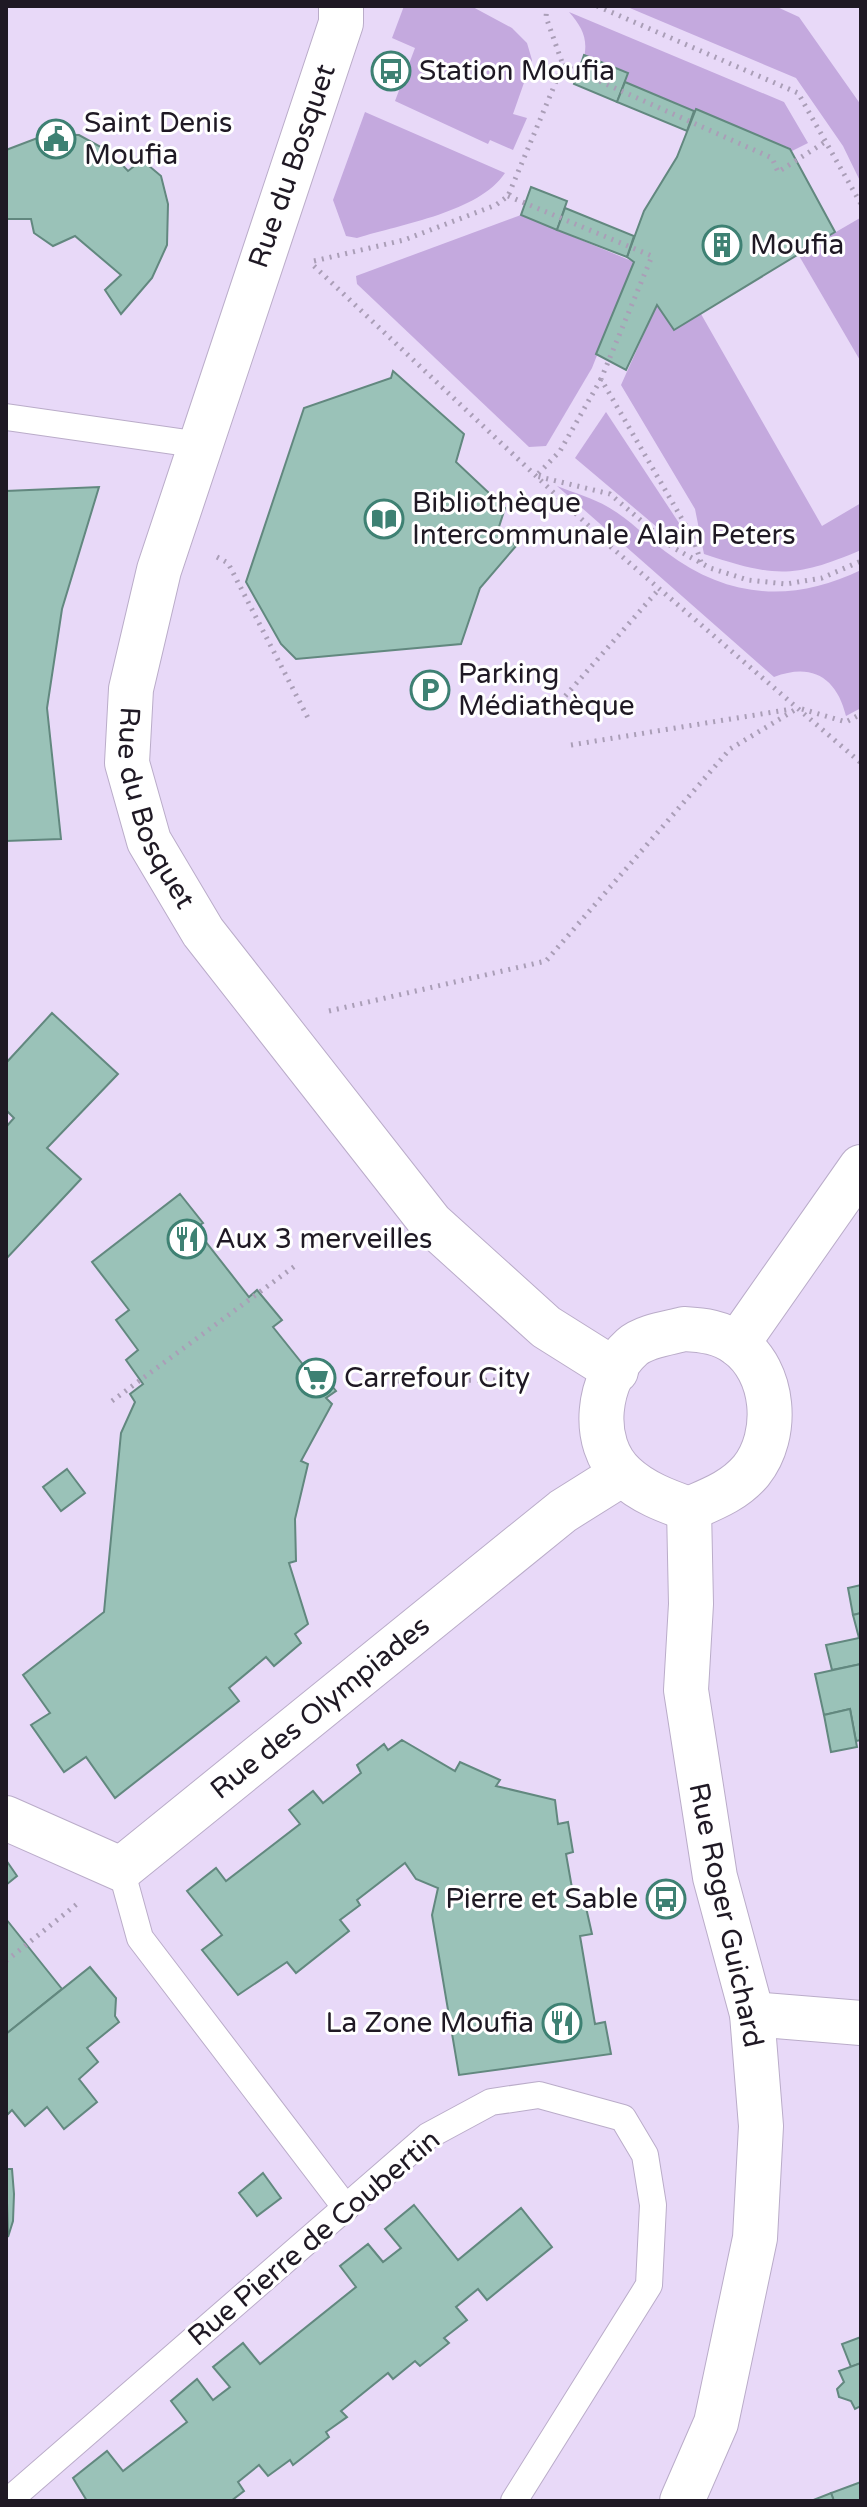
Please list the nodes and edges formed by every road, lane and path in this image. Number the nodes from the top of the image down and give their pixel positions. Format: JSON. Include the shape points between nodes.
{"nodes":[{"id":1,"x":341,"y":6,"type":"edge"},
{"id":2,"x":547,"y":6,"type":"edge"},
{"id":3,"x":597,"y":6,"type":"edge"},
{"id":4,"x":563,"y":65,"type":"junction"},
{"id":5,"x":825,"y":142,"type":"junction"},
{"id":6,"x":508,"y":196,"type":"junction"},
{"id":7,"x":861,"y":204,"type":"edge"},
{"id":8,"x":601,"y":379,"type":"junction"},
{"id":9,"x":6,"y":417,"type":"edge"},
{"id":10,"x":201,"y":445,"type":"junction"},
{"id":11,"x":536,"y":476,"type":"junction"},
{"id":12,"x":210,"y":554,"type":"dead end"},
{"id":13,"x":861,"y":561,"type":"edge"},
{"id":14,"x":701,"y":562,"type":"junction"},
{"id":15,"x":660,"y":588,"type":"junction"},
{"id":16,"x":560,"y":702,"type":"dead end"},
{"id":17,"x":798,"y":708,"type":"junction"},
{"id":18,"x":861,"y":714,"type":"edge"},
{"id":19,"x":308,"y":718,"type":"dead end"},
{"id":20,"x":571,"y":745,"type":"dead end"},
{"id":21,"x":861,"y":763,"type":"edge"},
{"id":22,"x":323,"y":1012,"type":"dead end"},
{"id":23,"x":861,"y":1167,"type":"edge"},
{"id":24,"x":295,"y":1266,"type":"dead end"},
{"id":25,"x":737,"y":1344,"type":"junction"},
{"id":26,"x":616,"y":1371,"type":"junction"},
{"id":27,"x":389,"y":1381,"type":"dead end"},
{"id":28,"x":480,"y":1382,"type":"dead end"},
{"id":29,"x":112,"y":1401,"type":"dead end"},
{"id":30,"x":622,"y":1474,"type":"junction"},
{"id":31,"x":689,"y":1509,"type":"junction"},
{"id":32,"x":6,"y":1818,"type":"edge"},
{"id":33,"x":121,"y":1869,"type":"junction"},
{"id":34,"x":6,"y":1961,"type":"edge"},
{"id":35,"x":752,"y":2014,"type":"junction"},
{"id":36,"x":861,"y":2023,"type":"edge"},
{"id":37,"x":346,"y":2208,"type":"junction"},
{"id":38,"x":8,"y":2501,"type":"edge"},
{"id":39,"x":514,"y":2501,"type":"edge"},
{"id":40,"x":682,"y":2501,"type":"edge"}],
"edges":[{"from":1,"to":10,"type":"street","name":"Rue du Bosquet","via":[[341,23]]},
{"from":2,"to":4,"type":"path"},
{"from":3,"to":5,"type":"path","via":[[798,93]]},
{"from":4,"to":5,"type":"path","via":[[772,158],[778,172]]},
{"from":4,"to":6,"type":"path"},
{"from":5,"to":7,"type":"path"},
{"from":6,"to":8,"type":"path","via":[[652,256]]},
{"from":6,"to":11,"type":"path","via":[[404,240],[309,262]]},
{"from":8,"to":11,"type":"path","via":[[560,451]]},
{"from":8,"to":14,"type":"path","via":[[693,538]]},
{"from":9,"to":10,"type":"lane"},
{"from":10,"to":26,"type":"street","name":"Rue du Bosquet","via":[[159,570],[131,689],[127,763],[149,841],[203,932],[431,1223],[536,1319]]},
{"from":11,"to":14,"type":"path","via":[[610,494],[672,547]]},
{"from":11,"to":15,"type":"path"},
{"from":12,"to":19,"type":"path","via":[[228,563]]},
{"from":13,"to":14,"type":"path","via":[[822,578],[786,584],[748,580]]},
{"from":15,"to":16,"type":"path"},
{"from":15,"to":17,"type":"path"},
{"from":17,"to":18,"type":"path","via":[[846,722]]},
{"from":17,"to":20,"type":"path"},
{"from":17,"to":21,"type":"path"},
{"from":17,"to":22,"type":"path","via":[[730,749],[546,961]]},
{"from":23,"to":25,"type":"street"},
{"from":24,"to":29,"type":"path"},
{"from":25,"to":26,"type":"street","via":[[712,1331],[684,1329],[633,1346]]},
{"from":25,"to":31,"type":"street","via":[[758,1366],[767,1388],[765,1446],[730,1491]]},
{"from":26,"to":30,"type":"street","via":[[602,1407],[601,1441]]},
{"from":27,"to":28,"type":"path"},
{"from":30,"to":31,"type":"street","via":[[654,1496]]},
{"from":30,"to":33,"type":"street","name":"Rue des Olympiades","via":[[563,1511]]},
{"from":31,"to":35,"type":"street","name":"Rue Roger Guichard","via":[[686,1690],[715,1877]]},
{"from":32,"to":33,"type":"street"},
{"from":33,"to":34,"type":"path"},
{"from":33,"to":37,"type":"lane","via":[[140,1938]]},
{"from":35,"to":36,"type":"street"},
{"from":35,"to":40,"type":"street","name":"Rue Roger Guichard","via":[[761,2126],[755,2238],[716,2423]]},
{"from":37,"to":38,"type":"lane","name":"Rue Pierre de Coubertin"},
{"from":37,"to":39,"type":"lane","name":"Rue Pierre de Coubertin","via":[[428,2136],[491,2102],[539,2095],[623,2118],[645,2155],[653,2205],[649,2285]]}]}
